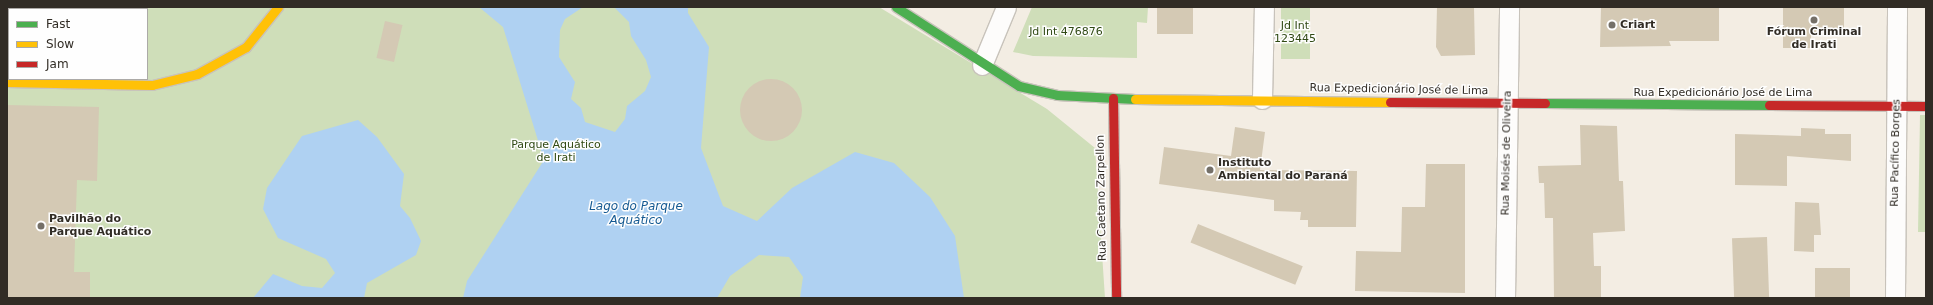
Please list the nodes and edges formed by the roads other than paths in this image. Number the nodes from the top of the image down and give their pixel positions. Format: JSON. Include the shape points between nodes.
{"nodes":[{"id":1,"x":278,"y":7,"type":"edge"},
{"id":2,"x":896,"y":7,"type":"edge"},
{"id":3,"x":1006,"y":7,"type":"edge"},
{"id":4,"x":1264,"y":7,"type":"edge"},
{"id":5,"x":1508,"y":7,"type":"edge"},
{"id":6,"x":1897,"y":7,"type":"edge"},
{"id":7,"x":982,"y":65,"type":"junction"},
{"id":8,"x":7,"y":82,"type":"edge"},
{"id":9,"x":1113,"y":98,"type":"junction"},
{"id":10,"x":1262,"y":99,"type":"junction"},
{"id":11,"x":1508,"y":104,"type":"junction"},
{"id":12,"x":1896,"y":106,"type":"junction"},
{"id":13,"x":1926,"y":106,"type":"edge"},
{"id":14,"x":1116,"y":298,"type":"edge"},
{"id":15,"x":1505,"y":298,"type":"edge"},
{"id":16,"x":1895,"y":298,"type":"edge"}],
"edges":[{"from":1,"to":8,"type":"street","via":[[246,48],[197,74],[152,85]]},
{"from":2,"to":7,"type":"street","name":"Rua Expedicionário José de Lima"},
{"from":3,"to":7,"type":"street"},
{"from":4,"to":10,"type":"street"},
{"from":5,"to":11,"type":"street","name":"Rua Moisés de Oliveira"},
{"from":6,"to":12,"type":"street","name":"Rua Pacífico Borges"},
{"from":7,"to":9,"type":"street","name":"Rua Expedicionário José de Lima","via":[[1019,86],[1057,96]]},
{"from":9,"to":10,"type":"street","name":"Rua Expedicionário José de Lima"},
{"from":9,"to":14,"type":"street","name":"Rua Caetano Zarpellon"},
{"from":10,"to":11,"type":"street","name":"Rua Expedicionário José de Lima"},
{"from":11,"to":12,"type":"street","name":"Rua Expedicionário José de Lima"},
{"from":11,"to":15,"type":"street","name":"Rua Moisés de Oliveira"},
{"from":12,"to":13,"type":"street","name":"Rua Expedicionário José de Lima"},
{"from":12,"to":16,"type":"street","name":"Rua Pacífico Borges"}]}
